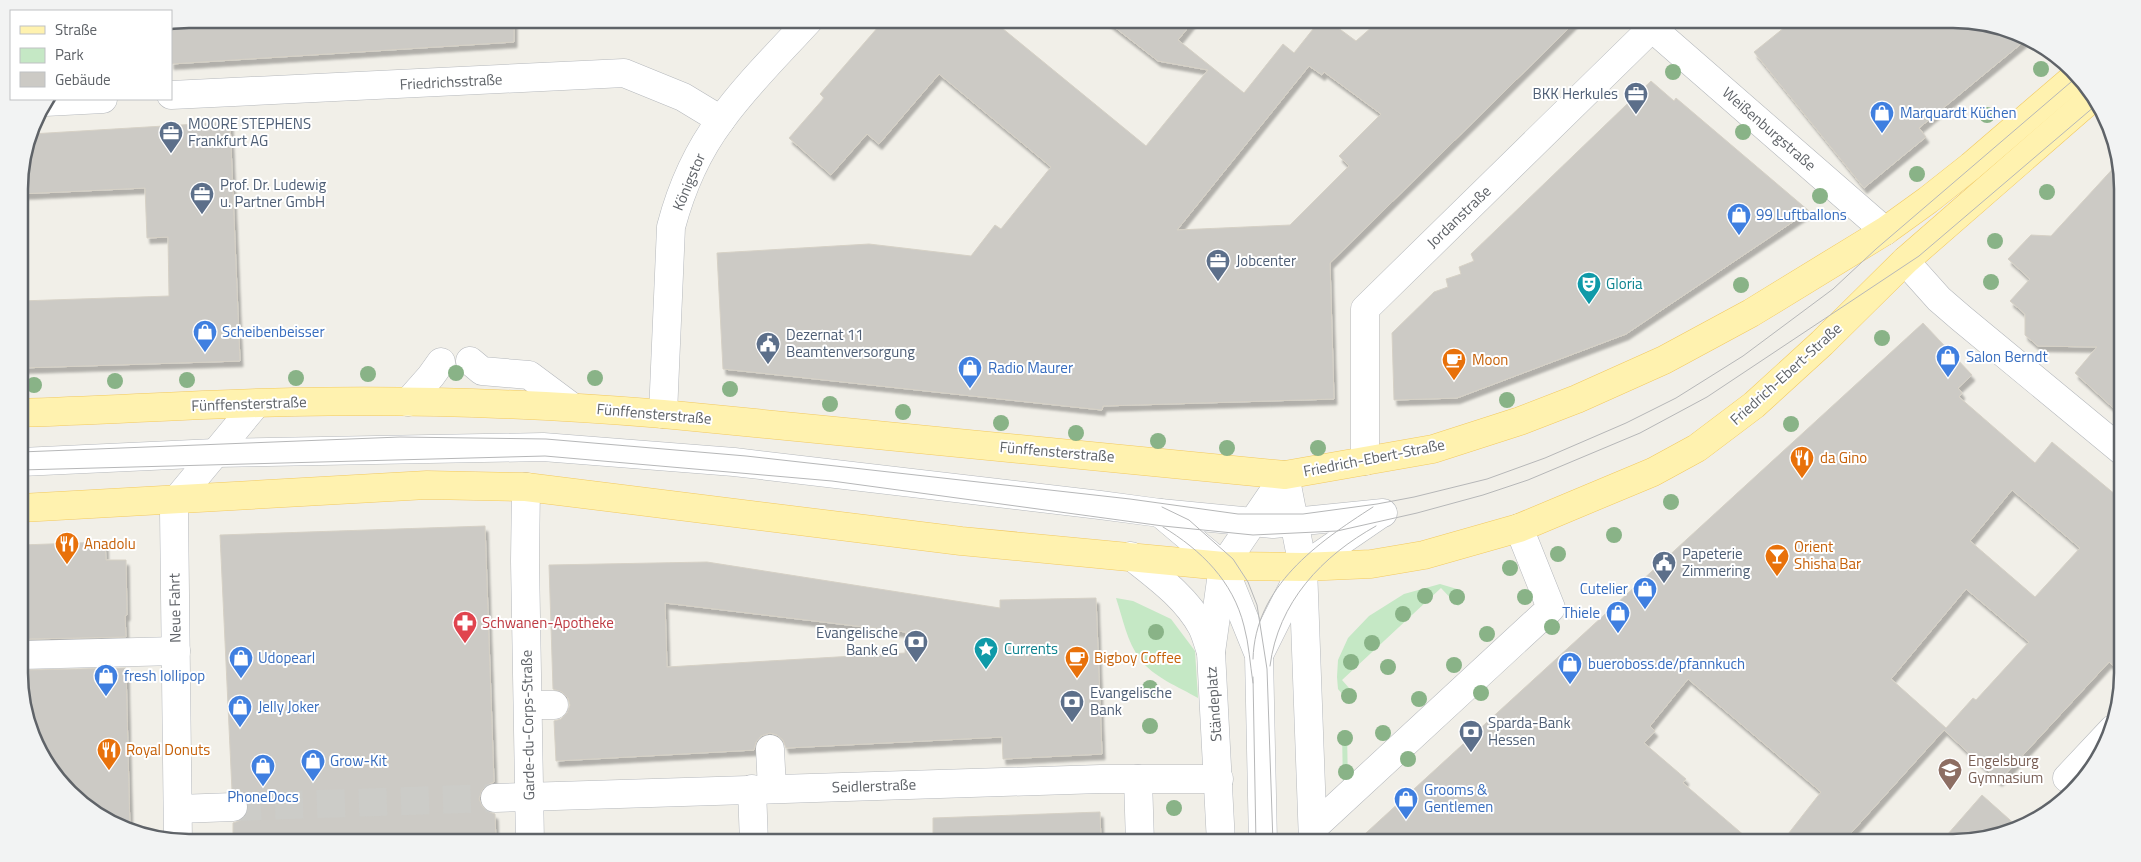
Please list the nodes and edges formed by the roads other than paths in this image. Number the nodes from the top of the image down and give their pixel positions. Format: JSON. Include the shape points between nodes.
{"nodes":[{"id":1,"x":802,"y":28,"type":"edge"},
{"id":2,"x":1652,"y":28,"type":"edge"},
{"id":3,"x":1662,"y":28,"type":"edge"},
{"id":4,"x":2072,"y":81,"type":"edge"},
{"id":5,"x":172,"y":95,"type":"edge"},
{"id":6,"x":84,"y":100,"type":"edge"},
{"id":7,"x":53,"y":102,"type":"edge"},
{"id":8,"x":2088,"y":102,"type":"edge"},
{"id":9,"x":721,"y":120,"type":"junction"},
{"id":10,"x":1885,"y":231,"type":"junction"},
{"id":11,"x":1905,"y":261,"type":"junction"},
{"id":12,"x":470,"y":361,"type":"dead end"},
{"id":13,"x":441,"y":362,"type":"dead end"},
{"id":14,"x":408,"y":402,"type":"junction"},
{"id":15,"x":256,"y":404,"type":"junction"},
{"id":16,"x":572,"y":407,"type":"junction"},
{"id":17,"x":28,"y":413,"type":"edge"},
{"id":18,"x":663,"y":414,"type":"junction"},
{"id":19,"x":2113,"y":444,"type":"edge"},
{"id":20,"x":215,"y":453,"type":"junction"},
{"id":21,"x":1364,"y":461,"type":"junction"},
{"id":22,"x":28,"y":462,"type":"edge"},
{"id":23,"x":1285,"y":475,"type":"junction"},
{"id":24,"x":526,"y":487,"type":"junction"},
{"id":25,"x":178,"y":498,"type":"junction"},
{"id":26,"x":28,"y":508,"type":"edge"},
{"id":27,"x":1160,"y":513,"type":"junction"},
{"id":28,"x":1252,"y":522,"type":"junction"},
{"id":29,"x":1294,"y":524,"type":"junction"},
{"id":30,"x":1520,"y":528,"type":"junction"},
{"id":31,"x":1131,"y":556,"type":"junction"},
{"id":32,"x":1223,"y":566,"type":"junction"},
{"id":33,"x":1303,"y":567,"type":"junction"},
{"id":34,"x":176,"y":650,"type":"junction"},
{"id":35,"x":1211,"y":652,"type":"junction"},
{"id":36,"x":28,"y":655,"type":"edge"},
{"id":37,"x":1259,"y":655,"type":"junction"},
{"id":38,"x":770,"y":749,"type":"dead end"},
{"id":39,"x":2094,"y":749,"type":"edge"},
{"id":40,"x":2067,"y":778,"type":"dead end"},
{"id":41,"x":1138,"y":779,"type":"junction"},
{"id":42,"x":1219,"y":779,"type":"junction"},
{"id":43,"x":762,"y":789,"type":"junction"},
{"id":44,"x":529,"y":796,"type":"junction"},
{"id":45,"x":495,"y":798,"type":"tunnel mouth"},
{"id":46,"x":233,"y":807,"type":"tunnel mouth"},
{"id":47,"x":178,"y":809,"type":"junction"},
{"id":48,"x":178,"y":833,"type":"edge"},
{"id":49,"x":523,"y":834,"type":"edge"},
{"id":50,"x":530,"y":834,"type":"edge"},
{"id":51,"x":755,"y":834,"type":"edge"},
{"id":52,"x":1140,"y":834,"type":"edge"},
{"id":53,"x":1221,"y":834,"type":"edge"},
{"id":54,"x":1263,"y":834,"type":"edge"},
{"id":55,"x":1313,"y":834,"type":"edge"},
{"id":56,"x":1315,"y":834,"type":"edge"}],
"edges":[{"from":1,"to":9,"type":"street","name":"Königstor"},
{"from":2,"to":21,"type":"street","name":"Jordanstraße","via":[[1365,309]]},
{"from":3,"to":10,"type":"street","name":"Weißenburgstraße"},
{"from":4,"to":10,"type":"main road","name":"Friedrich-Ebert-Straße","via":[[1971,166]]},
{"from":5,"to":9,"type":"street","name":"Friedrichsstraße","via":[[624,73],[682,98]]},
{"from":6,"to":7,"type":"street"},
{"from":8,"to":11,"type":"main road","name":"Friedrich-Ebert-Straße"},
{"from":9,"to":18,"type":"street","name":"Königstor","via":[[693,166],[671,227]]},
{"from":10,"to":21,"type":"main road","name":"Friedrich-Ebert-Straße","via":[[1751,313],[1664,360],[1577,400],[1433,449]]},
{"from":11,"to":19,"type":"street","via":[[1939,299]]},
{"from":11,"to":30,"type":"main road","name":"Friedrich-Ebert-Straße","via":[[1783,380],[1697,448],[1653,472]]},
{"from":12,"to":16,"type":"street","via":[[482,371],[529,375]]},
{"from":13,"to":14,"type":"street"},
{"from":14,"to":15,"type":"main road","name":"Fünffensterstraße"},
{"from":14,"to":16,"type":"main road","name":"Fünffensterstraße"},
{"from":15,"to":17,"type":"main road","name":"Fünffensterstraße"},
{"from":15,"to":20,"type":"street"},
{"from":16,"to":18,"type":"main road","name":"Fünffensterstraße"},
{"from":18,"to":23,"type":"main road","name":"Fünffensterstraße"},
{"from":20,"to":22,"type":"street"},
{"from":20,"to":25,"type":"street"},
{"from":20,"to":27,"type":"street","via":[[543,447],[734,462]]},
{"from":21,"to":23,"type":"main road","name":"Friedrich-Ebert-Straße"},
{"from":23,"to":28,"type":"street"},
{"from":23,"to":29,"type":"street"},
{"from":24,"to":25,"type":"main road","via":[[427,484]]},
{"from":24,"to":31,"type":"main road","via":[[961,541]]},
{"from":24,"to":44,"type":"street","name":"Garde-du-Corps-Straße","via":[[541,705]]},
{"from":25,"to":26,"type":"main road"},
{"from":25,"to":34,"type":"street","name":"Neue Fahrt","via":[[174,511]]},
{"from":27,"to":28,"type":"street"},
{"from":27,"to":32,"type":"street"},
{"from":28,"to":29,"type":"street"},
{"from":28,"to":32,"type":"street"},
{"from":29,"to":33,"type":"street"},
{"from":29,"to":33,"type":"street","via":[[1382,512]]},
{"from":30,"to":33,"type":"main road","name":"Friedrich-Ebert-Straße","via":[[1424,555],[1371,564]]},
{"from":30,"to":56,"type":"street","via":[[1551,608]]},
{"from":31,"to":32,"type":"main road"},
{"from":31,"to":35,"type":"street","via":[[1188,606],[1202,627]]},
{"from":32,"to":33,"type":"main road"},
{"from":32,"to":35,"type":"street","name":"Ständeplatz"},
{"from":32,"to":37,"type":"street"},
{"from":33,"to":37,"type":"street"},
{"from":33,"to":55,"type":"street"},
{"from":34,"to":36,"type":"street"},
{"from":34,"to":47,"type":"street","name":"Neue Fahrt"},
{"from":35,"to":42,"type":"street","name":"Ständeplatz"},
{"from":37,"to":54,"type":"street"},
{"from":38,"to":43,"type":"street"},
{"from":39,"to":40,"type":"street"},
{"from":41,"to":42,"type":"street","name":"Seidlerstraße"},
{"from":41,"to":43,"type":"street","name":"Seidlerstraße"},
{"from":41,"to":52,"type":"street"},
{"from":42,"to":53,"type":"street","name":"Ständeplatz"},
{"from":43,"to":44,"type":"street","name":"Seidlerstraße"},
{"from":43,"to":51,"type":"street"},
{"from":44,"to":45,"type":"street","name":"Seidlerstraße"},
{"from":44,"to":49,"type":"street"},
{"from":44,"to":50,"type":"street","name":"Garde-du-Corps-Straße"},
{"from":46,"to":47,"type":"street"},
{"from":47,"to":48,"type":"street","name":"Neue Fahrt"}]}
